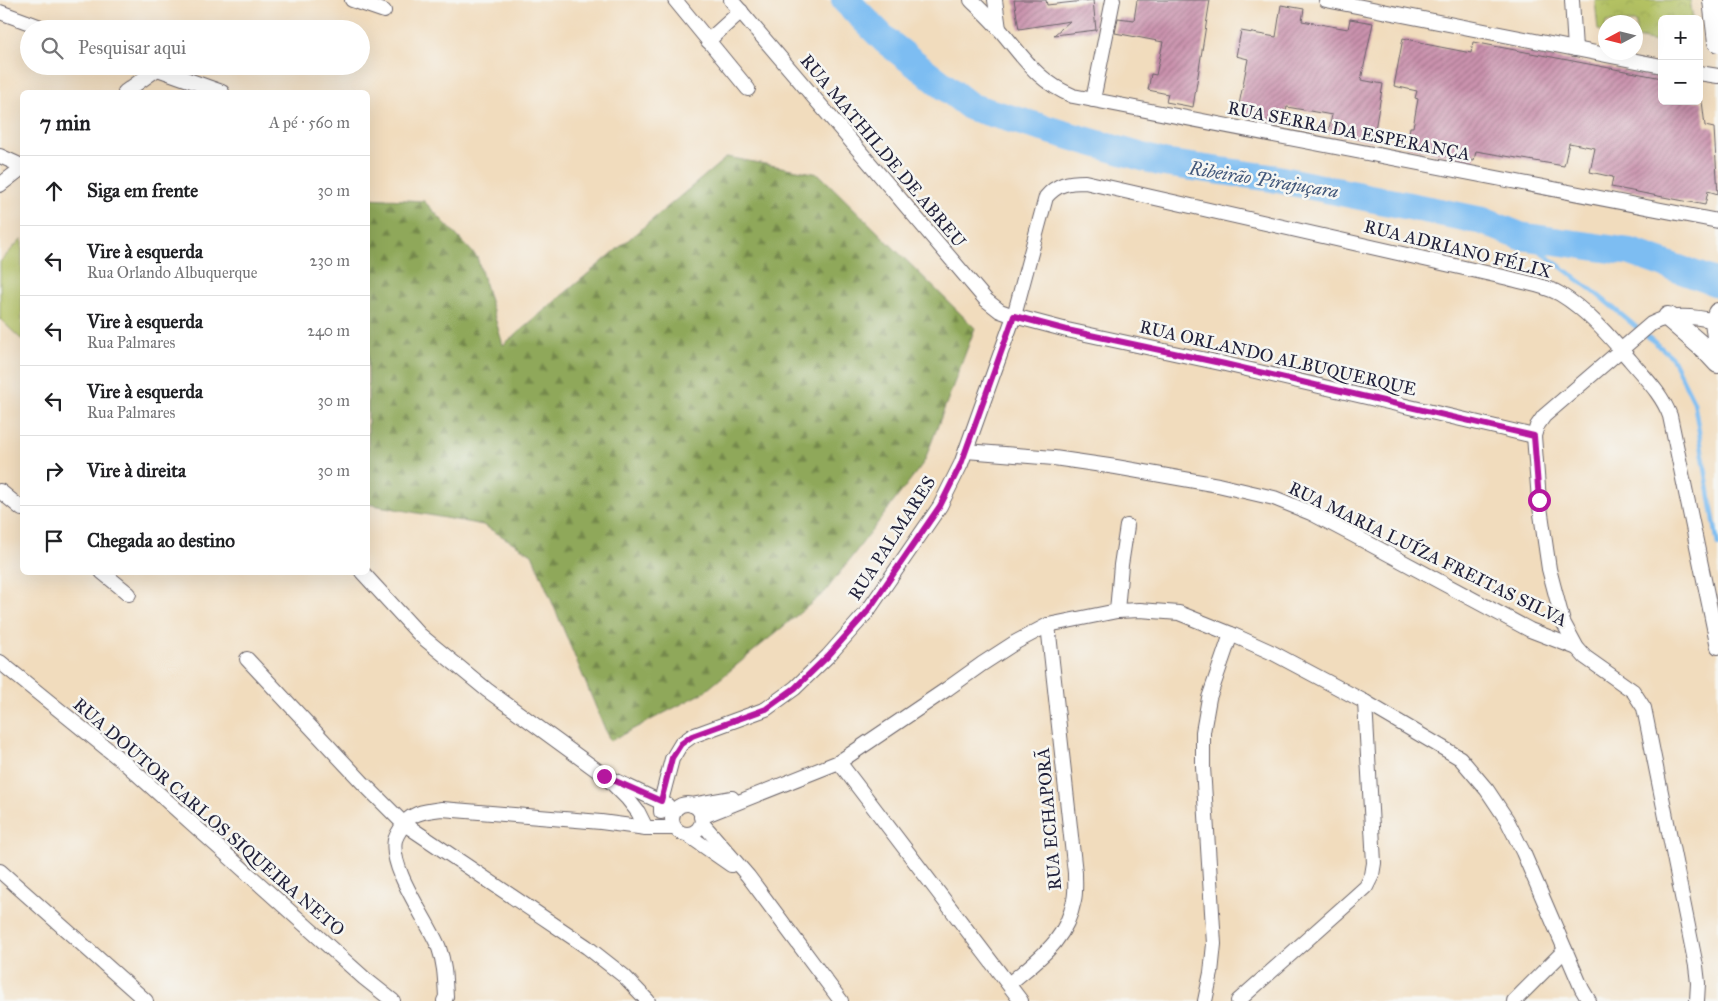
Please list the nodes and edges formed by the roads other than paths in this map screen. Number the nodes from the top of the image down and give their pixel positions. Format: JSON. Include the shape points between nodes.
{"nodes":[{"id":1,"x":352,"y":0,"type":"edge"},
{"id":2,"x":675,"y":0,"type":"edge"},
{"id":3,"x":732,"y":0,"type":"edge"},
{"id":4,"x":971,"y":0,"type":"edge"},
{"id":5,"x":996,"y":0,"type":"edge"},
{"id":6,"x":1113,"y":0,"type":"edge"},
{"id":7,"x":1326,"y":0,"type":"edge"},
{"id":8,"x":1572,"y":0,"type":"edge"},
{"id":9,"x":1381,"y":5,"type":"edge"},
{"id":10,"x":384,"y":11,"type":"dead end"},
{"id":11,"x":741,"y":11,"type":"junction"},
{"id":12,"x":1715,"y":11,"type":"edge"},
{"id":13,"x":0,"y":12,"type":"edge"},
{"id":14,"x":22,"y":20,"type":"edge"},
{"id":15,"x":1000,"y":29,"type":"junction"},
{"id":16,"x":708,"y":41,"type":"junction"},
{"id":17,"x":1718,"y":42,"type":"edge"},
{"id":18,"x":1576,"y":49,"type":"junction"},
{"id":19,"x":1658,"y":65,"type":"edge"},
{"id":20,"x":1703,"y":74,"type":"edge"},
{"id":21,"x":145,"y":75,"type":"edge"},
{"id":22,"x":173,"y":75,"type":"edge"},
{"id":23,"x":1718,"y":76,"type":"edge"},
{"id":24,"x":748,"y":89,"type":"dead end"},
{"id":25,"x":127,"y":90,"type":"edge"},
{"id":26,"x":216,"y":90,"type":"edge"},
{"id":27,"x":1094,"y":100,"type":"junction"},
{"id":28,"x":0,"y":156,"type":"edge"},
{"id":29,"x":20,"y":166,"type":"edge"},
{"id":30,"x":20,"y":169,"type":"edge"},
{"id":31,"x":0,"y":185,"type":"edge"},
{"id":32,"x":1046,"y":197,"type":"joint"},
{"id":33,"x":1718,"y":221,"type":"edge"},
{"id":34,"x":1014,"y":316,"type":"junction"},
{"id":35,"x":1717,"y":319,"type":"edge"},
{"id":36,"x":1666,"y":323,"type":"junction"},
{"id":37,"x":1623,"y":347,"type":"junction"},
{"id":38,"x":1714,"y":353,"type":"edge"},
{"id":39,"x":1534,"y":436,"type":"junction"},
{"id":40,"x":966,"y":451,"type":"junction"},
{"id":41,"x":0,"y":491,"type":"edge"},
{"id":42,"x":20,"y":507,"type":"edge"},
{"id":43,"x":1127,"y":526,"type":"dead end"},
{"id":44,"x":106,"y":575,"type":"edge"},
{"id":45,"x":365,"y":575,"type":"edge"},
{"id":46,"x":129,"y":594,"type":"dead end"},
{"id":47,"x":1116,"y":611,"type":"junction"},
{"id":48,"x":1048,"y":625,"type":"junction"},
{"id":49,"x":1231,"y":634,"type":"junction"},
{"id":50,"x":1718,"y":647,"type":"edge"},
{"id":51,"x":1577,"y":648,"type":"junction"},
{"id":52,"x":247,"y":659,"type":"dead end"},
{"id":53,"x":0,"y":662,"type":"edge"},
{"id":54,"x":1365,"y":702,"type":"junction"},
{"id":55,"x":838,"y":762,"type":"junction"},
{"id":56,"x":604,"y":776,"type":"junction"},
{"id":57,"x":755,"y":794,"type":"junction"},
{"id":58,"x":692,"y":805,"type":"junction"},
{"id":59,"x":667,"y":809,"type":"junction"},
{"id":60,"x":638,"y":812,"type":"junction"},
{"id":61,"x":701,"y":820,"type":"junction"},
{"id":62,"x":601,"y":822,"type":"junction"},
{"id":63,"x":403,"y":823,"type":"junction"},
{"id":64,"x":646,"y":828,"type":"junction"},
{"id":65,"x":674,"y":828,"type":"junction"},
{"id":66,"x":688,"y":835,"type":"junction"},
{"id":67,"x":0,"y":871,"type":"edge"},
{"id":68,"x":748,"y":876,"type":"junction"},
{"id":69,"x":1565,"y":950,"type":"junction"},
{"id":70,"x":1009,"y":984,"type":"junction"},
{"id":71,"x":146,"y":1001,"type":"edge"},
{"id":72,"x":393,"y":1001,"type":"edge"},
{"id":73,"x":444,"y":1001,"type":"edge"},
{"id":74,"x":648,"y":1001,"type":"edge"},
{"id":75,"x":841,"y":1001,"type":"edge"},
{"id":76,"x":1021,"y":1001,"type":"edge"},
{"id":77,"x":1205,"y":1001,"type":"edge"},
{"id":78,"x":1238,"y":1001,"type":"edge"},
{"id":79,"x":1514,"y":1001,"type":"edge"},
{"id":80,"x":1590,"y":1001,"type":"edge"},
{"id":81,"x":1696,"y":1001,"type":"edge"}],
"edges":[{"from":1,"to":10,"type":"street"},
{"from":2,"to":16,"type":"street"},
{"from":3,"to":11,"type":"street","name":"RUA MATHILDE DE ABREU"},
{"from":4,"to":15,"type":"street","name":"RUA SERRA DA ESPERANÇA"},
{"from":5,"to":15,"type":"street"},
{"from":6,"to":27,"type":"street"},
{"from":7,"to":9,"type":"street"},
{"from":8,"to":18,"type":"street"},
{"from":9,"to":18,"type":"street"},
{"from":11,"to":16,"type":"street"},
{"from":11,"to":34,"type":"street","name":"RUA MATHILDE DE ABREU","via":[[986,300],[1000,311]]},
{"from":12,"to":17,"type":"main road"},
{"from":13,"to":14,"type":"street"},
{"from":15,"to":27,"type":"street","name":"RUA SERRA DA ESPERANÇA","via":[[1042,79],[1073,96]]},
{"from":16,"to":24,"type":"street"},
{"from":18,"to":19,"type":"street"},
{"from":20,"to":23,"type":"street"},
{"from":21,"to":25,"type":"street"},
{"from":22,"to":26,"type":"street"},
{"from":27,"to":33,"type":"street","name":"RUA SERRA DA ESPERANÇA"},
{"from":28,"to":29,"type":"street"},
{"from":30,"to":31,"type":"street"},
{"from":32,"to":34,"type":"street","name":"RUA PALMARES"},
{"from":32,"to":37,"type":"street","name":"RUA ADRIANO FÉLIX","via":[[1060,185],[1085,182],[1541,287],[1558,293],[1578,307]]},
{"from":34,"to":39,"type":"street","name":"RUA ORLANDO ALBUQUERQUE"},
{"from":34,"to":40,"type":"street","name":"RUA PALMARES"},
{"from":35,"to":36,"type":"street","via":[[1687,316]]},
{"from":35,"to":38,"type":"main road"},
{"from":36,"to":37,"type":"street"},
{"from":36,"to":38,"type":"main road"},
{"from":37,"to":39,"type":"street","via":[[1544,416]]},
{"from":37,"to":50,"type":"street","name":"RUA ADRIANO FÉLIX","via":[[1666,405],[1670,416]]},
{"from":39,"to":51,"type":"street","via":[[1549,569],[1563,622]]},
{"from":40,"to":51,"type":"street","name":"RUA MARIA LUÍZA FREITAS SILVA","via":[[1116,467],[1274,498],[1346,531],[1530,630]]},
{"from":40,"to":59,"type":"street","name":"RUA PALMARES","via":[[940,506],[867,612],[828,656],[795,688],[766,709],[692,736],[681,744],[672,758]]},
{"from":41,"to":42,"type":"street"},
{"from":43,"to":47,"type":"street"},
{"from":44,"to":46,"type":"street"},
{"from":45,"to":56,"type":"street","via":[[420,635],[487,690]]},
{"from":47,"to":48,"type":"street"},
{"from":47,"to":49,"type":"street","via":[[1179,614]]},
{"from":48,"to":55,"type":"street","via":[[982,664]]},
{"from":48,"to":70,"type":"street","name":"RUA ECHAPORÃ","via":[[1075,873],[1074,900],[1066,927],[1054,946]]},
{"from":49,"to":54,"type":"street"},
{"from":49,"to":77,"type":"street","via":[[1209,698],[1204,732],[1203,767],[1214,944]]},
{"from":51,"to":81,"type":"street","via":[[1633,691],[1644,708],[1696,966]]},
{"from":52,"to":63,"type":"street"},
{"from":53,"to":72,"type":"street","name":"RUA DOUTOR CARLOS SIQUEIRA NETO","via":[[127,766]]},
{"from":54,"to":69,"type":"street","via":[[1460,758],[1487,790],[1523,852]]},
{"from":54,"to":78,"type":"street","via":[[1372,875],[1366,887]]},
{"from":55,"to":57,"type":"street"},
{"from":55,"to":70,"type":"street"},
{"from":56,"to":59,"type":"street"},
{"from":56,"to":60,"type":"street"},
{"from":57,"to":58,"type":"street"},
{"from":57,"to":61,"type":"street"},
{"from":58,"to":59,"type":"street","via":[[682,804]]},
{"from":58,"to":61,"type":"street","via":[[700,811]]},
{"from":59,"to":60,"type":"street"},
{"from":59,"to":65,"type":"street"},
{"from":60,"to":62,"type":"street"},
{"from":60,"to":64,"type":"street"},
{"from":61,"to":66,"type":"street","via":[[697,830]]},
{"from":61,"to":68,"type":"street"},
{"from":62,"to":63,"type":"street","via":[[442,809],[414,815]]},
{"from":62,"to":64,"type":"street"},
{"from":63,"to":73,"type":"street","via":[[395,840],[395,855],[402,876],[439,948],[445,968]]},
{"from":63,"to":74,"type":"street","via":[[587,947],[624,976]]},
{"from":64,"to":65,"type":"street"},
{"from":65,"to":66,"type":"street"},
{"from":66,"to":68,"type":"street"},
{"from":67,"to":71,"type":"street"},
{"from":68,"to":75,"type":"street"},
{"from":69,"to":79,"type":"street"},
{"from":69,"to":80,"type":"street"},
{"from":70,"to":76,"type":"street"}]}
